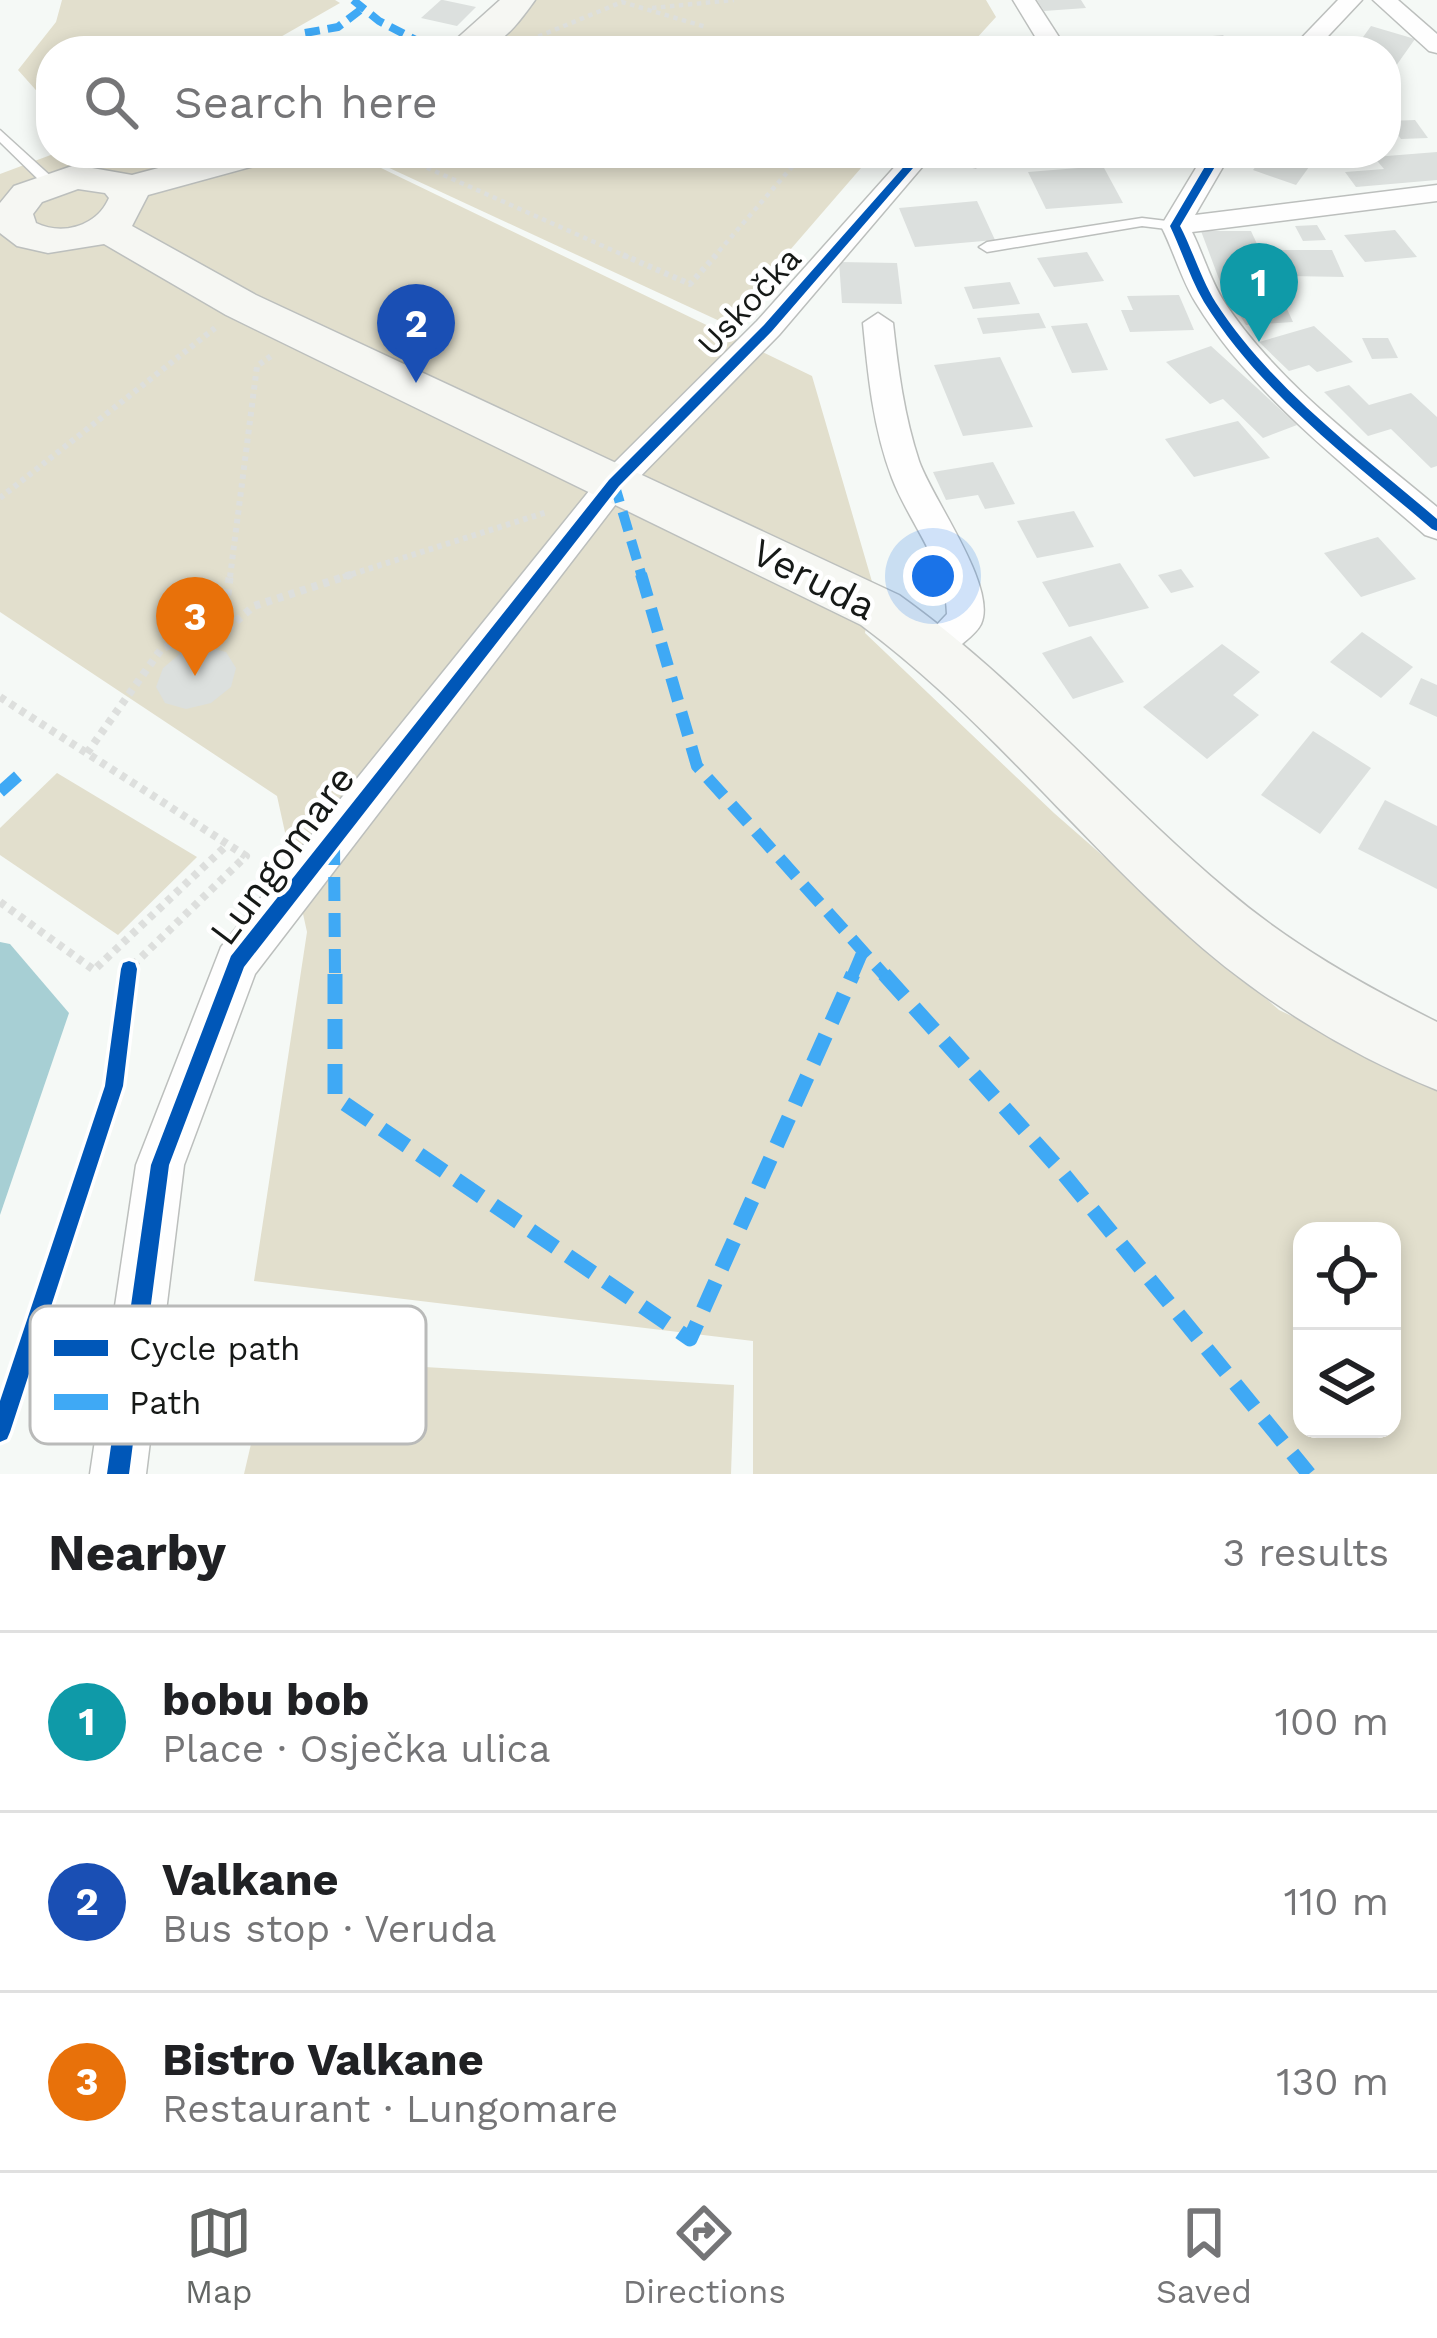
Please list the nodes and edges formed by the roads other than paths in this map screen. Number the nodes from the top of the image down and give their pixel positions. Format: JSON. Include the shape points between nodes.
{"nodes":[{"id":1,"x":518,"y":0,"type":"edge"},
{"id":2,"x":1024,"y":0,"type":"edge"},
{"id":3,"x":1351,"y":0,"type":"edge"},
{"id":4,"x":1384,"y":0,"type":"edge"},
{"id":5,"x":482,"y":36,"type":"edge"},
{"id":6,"x":1047,"y":36,"type":"edge"},
{"id":7,"x":1316,"y":36,"type":"edge"},
{"id":8,"x":1437,"y":46,"type":"edge"},
{"id":9,"x":0,"y":134,"type":"edge"},
{"id":10,"x":205,"y":168,"type":"edge"},
{"id":11,"x":908,"y":168,"type":"edge"},
{"id":12,"x":1209,"y":168,"type":"edge"},
{"id":13,"x":50,"y":183,"type":"junction"},
{"id":14,"x":126,"y":190,"type":"junction"},
{"id":15,"x":1437,"y":193,"type":"edge"},
{"id":16,"x":7,"y":225,"type":"edge"},
{"id":17,"x":1174,"y":226,"type":"junction"},
{"id":18,"x":105,"y":228,"type":"junction"},
{"id":19,"x":987,"y":247,"type":"dead end"},
{"id":20,"x":878,"y":323,"type":"dead end"},
{"id":21,"x":610,"y":488,"type":"junction"},
{"id":22,"x":1437,"y":526,"type":"edge"},
{"id":23,"x":935,"y":647,"type":"junction"},
{"id":24,"x":1437,"y":1057,"type":"edge"},
{"id":25,"x":141,"y":1306,"type":"edge"},
{"id":26,"x":122,"y":1444,"type":"edge"},
{"id":27,"x":118,"y":1474,"type":"edge"}],
"edges":[{"from":1,"to":5,"type":"main road"},
{"from":2,"to":6,"type":"street"},
{"from":3,"to":7,"type":"street"},
{"from":4,"to":8,"type":"street"},
{"from":9,"to":13,"type":"lane"},
{"from":10,"to":14,"type":"main road"},
{"from":11,"to":21,"type":"street","name":"Uskočka","via":[[768,328]]},
{"from":12,"to":17,"type":"street"},
{"from":13,"to":14,"type":"main road","via":[[91,176]]},
{"from":13,"to":16,"type":"main road","via":[[18,204]]},
{"from":14,"to":18,"type":"main road","via":[[128,206]]},
{"from":15,"to":17,"type":"street"},
{"from":16,"to":18,"type":"main road","via":[[53,241]]},
{"from":17,"to":19,"type":"lane","via":[[1142,222]]},
{"from":17,"to":22,"type":"street","via":[[1232,333]]},
{"from":18,"to":21,"type":"main road","name":"Veruda","via":[[241,305]]},
{"from":20,"to":23,"type":"street","via":[[909,480],[967,596],[965,619]]},
{"from":21,"to":23,"type":"main road","name":"Veruda","via":[[820,577]]},
{"from":21,"to":25,"type":"street","name":"Lungomare","via":[[237,962],[160,1166]]},
{"from":23,"to":24,"type":"main road","name":"Veruda","via":[[1206,912],[1333,1006]]},
{"from":26,"to":27,"type":"street","name":"Lungomare"}]}
